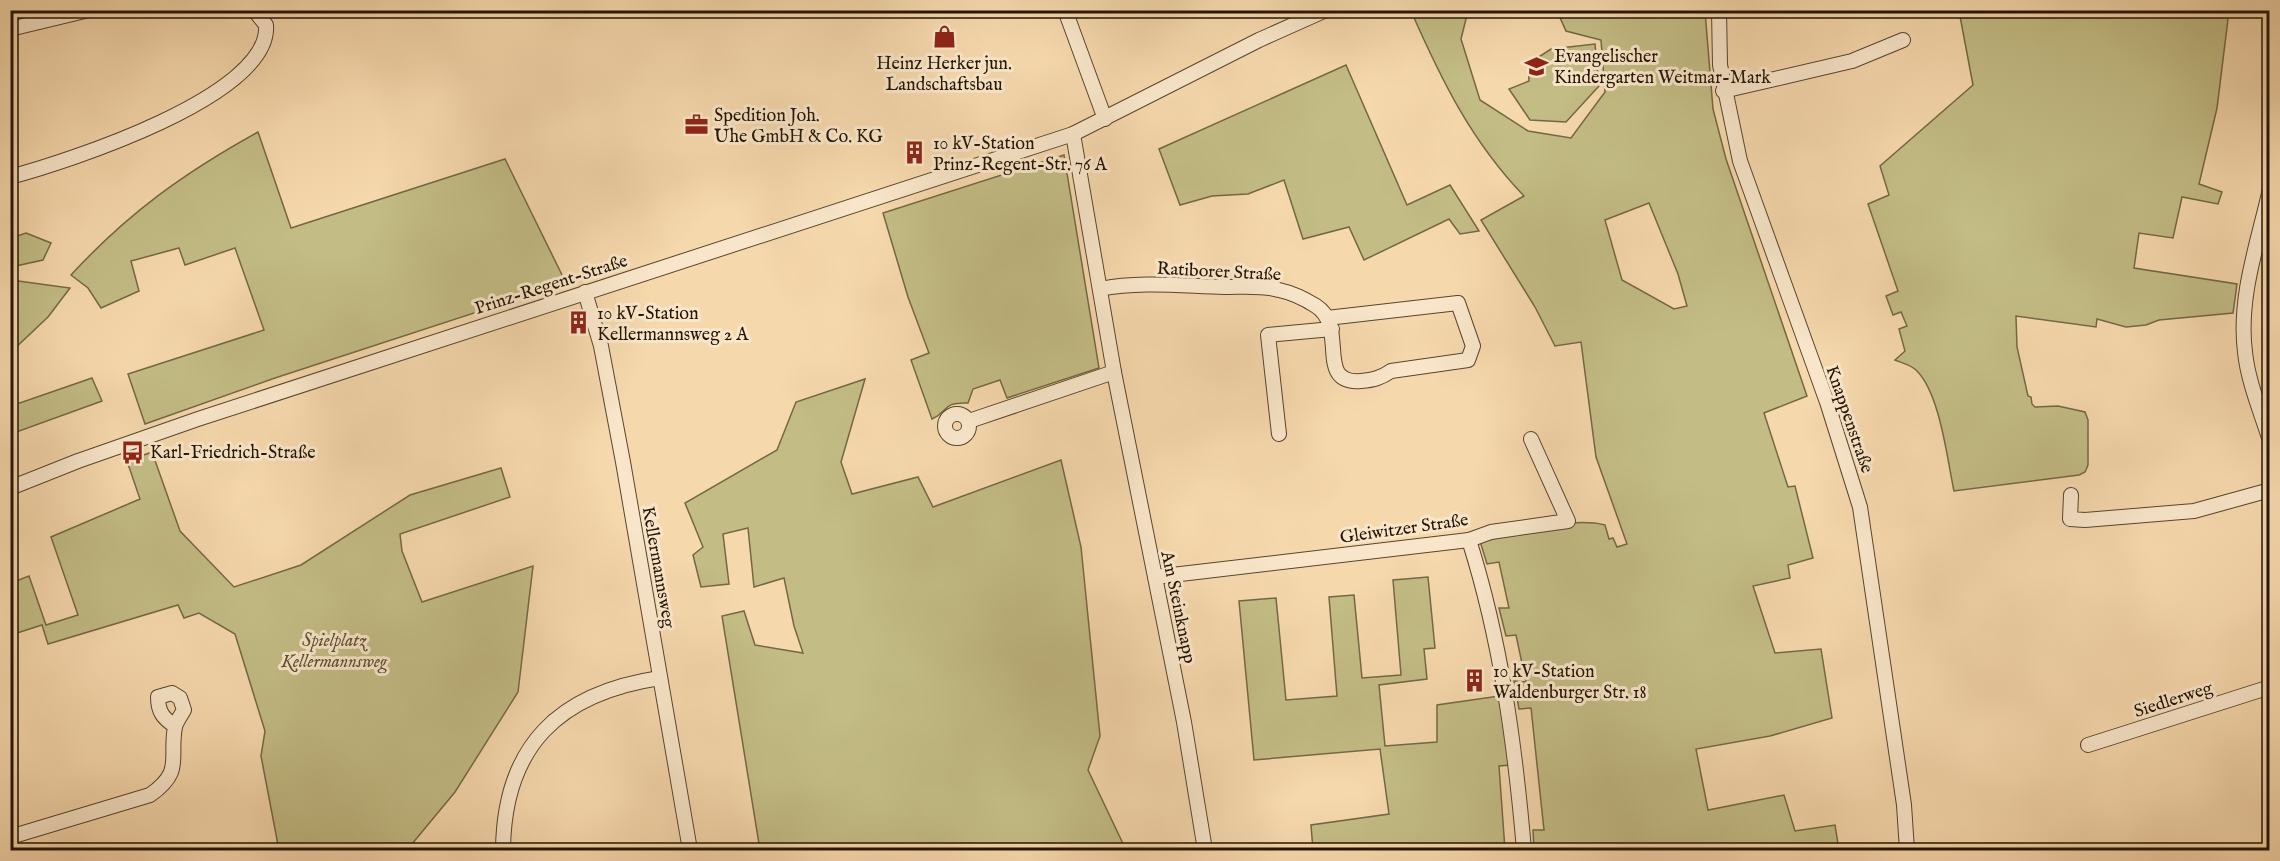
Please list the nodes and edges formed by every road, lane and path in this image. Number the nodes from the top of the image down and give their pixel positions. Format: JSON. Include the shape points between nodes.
{"nodes":[{"id":1,"x":89,"y":10,"type":"edge"},
{"id":2,"x":254,"y":10,"type":"edge"},
{"id":3,"x":1065,"y":10,"type":"edge"},
{"id":4,"x":1326,"y":10,"type":"edge"},
{"id":5,"x":1719,"y":10,"type":"edge"},
{"id":6,"x":10,"y":29,"type":"edge"},
{"id":7,"x":1903,"y":40,"type":"dead end"},
{"id":8,"x":1723,"y":91,"type":"junction"},
{"id":9,"x":1105,"y":119,"type":"junction"},
{"id":10,"x":1073,"y":134,"type":"junction"},
{"id":11,"x":10,"y":177,"type":"edge"},
{"id":12,"x":2269,"y":198,"type":"edge"},
{"id":13,"x":1100,"y":289,"type":"junction"},
{"id":14,"x":585,"y":292,"type":"junction"},
{"id":15,"x":1330,"y":323,"type":"junction"},
{"id":16,"x":1114,"y":372,"type":"junction"},
{"id":17,"x":2266,"y":417,"type":"edge"},
{"id":18,"x":969,"y":421,"type":"dead end"},
{"id":19,"x":1279,"y":434,"type":"dead end"},
{"id":20,"x":1531,"y":439,"type":"dead end"},
{"id":21,"x":2270,"y":441,"type":"edge"},
{"id":22,"x":10,"y":488,"type":"edge"},
{"id":23,"x":2270,"y":490,"type":"edge"},
{"id":24,"x":2071,"y":495,"type":"dead end"},
{"id":25,"x":1469,"y":540,"type":"junction"},
{"id":26,"x":1155,"y":577,"type":"junction"},
{"id":27,"x":660,"y":678,"type":"junction"},
{"id":28,"x":2270,"y":687,"type":"edge"},
{"id":29,"x":175,"y":726,"type":"dead end"},
{"id":30,"x":2088,"y":745,"type":"dead end"},
{"id":31,"x":10,"y":837,"type":"edge"},
{"id":32,"x":503,"y":850,"type":"edge"},
{"id":33,"x":690,"y":850,"type":"edge"},
{"id":34,"x":1204,"y":850,"type":"edge"},
{"id":35,"x":1524,"y":850,"type":"edge"},
{"id":36,"x":1907,"y":850,"type":"edge"}],
"edges":[{"from":1,"to":6,"type":"street"},
{"from":2,"to":11,"type":"street","via":[[266,25],[265,43],[242,70],[216,90],[131,138]]},
{"from":3,"to":9,"type":"street"},
{"from":4,"to":9,"type":"street","name":"Prinz-Regent-Straße"},
{"from":5,"to":8,"type":"street","name":"Knappenstraße"},
{"from":7,"to":8,"type":"street","via":[[1852,62]]},
{"from":8,"to":36,"type":"street","name":"Knappenstraße","via":[[1740,161],[1827,402],[1860,507],[1904,805]]},
{"from":9,"to":10,"type":"street","name":"Prinz-Regent-Straße"},
{"from":10,"to":13,"type":"street","name":"Am Steinknapp"},
{"from":10,"to":14,"type":"street","name":"Prinz-Regent-Straße"},
{"from":12,"to":17,"type":"street","via":[[2243,316],[2245,355]]},
{"from":13,"to":15,"type":"street","name":"Ratiborer Straße","via":[[1276,289],[1321,309]]},
{"from":13,"to":16,"type":"street","name":"Am Steinknapp"},
{"from":14,"to":22,"type":"street","name":"Prinz-Regent-Straße","via":[[187,423]]},
{"from":14,"to":27,"type":"street","name":"Kellermannsweg","via":[[601,346]]},
{"from":15,"to":15,"type":"street","via":[[1336,373],[1351,382],[1382,378],[1391,371],[1468,360],[1473,346],[1458,303]]},
{"from":15,"to":19,"type":"street","via":[[1269,335]]},
{"from":16,"to":18,"type":"street"},
{"from":16,"to":26,"type":"street","name":"Am Steinknapp"},
{"from":17,"to":21,"type":"street"},
{"from":20,"to":25,"type":"street","name":"Gleiwitzer Straße","via":[[1568,521],[1491,532]]},
{"from":23,"to":24,"type":"street","via":[[2194,511],[2085,520],[2070,519]]},
{"from":25,"to":26,"type":"street","name":"Gleiwitzer Straße"},
{"from":25,"to":35,"type":"street","via":[[1486,597],[1509,705]]},
{"from":26,"to":34,"type":"street","name":"Am Steinknapp"},
{"from":27,"to":32,"type":"street","via":[[590,698],[552,720],[530,749],[513,783],[506,808]]},
{"from":27,"to":33,"type":"street","name":"Kellermannsweg"},
{"from":28,"to":30,"type":"street","name":"Siedlerweg"},
{"from":29,"to":31,"type":"street","via":[[172,771],[150,795]]}]}
